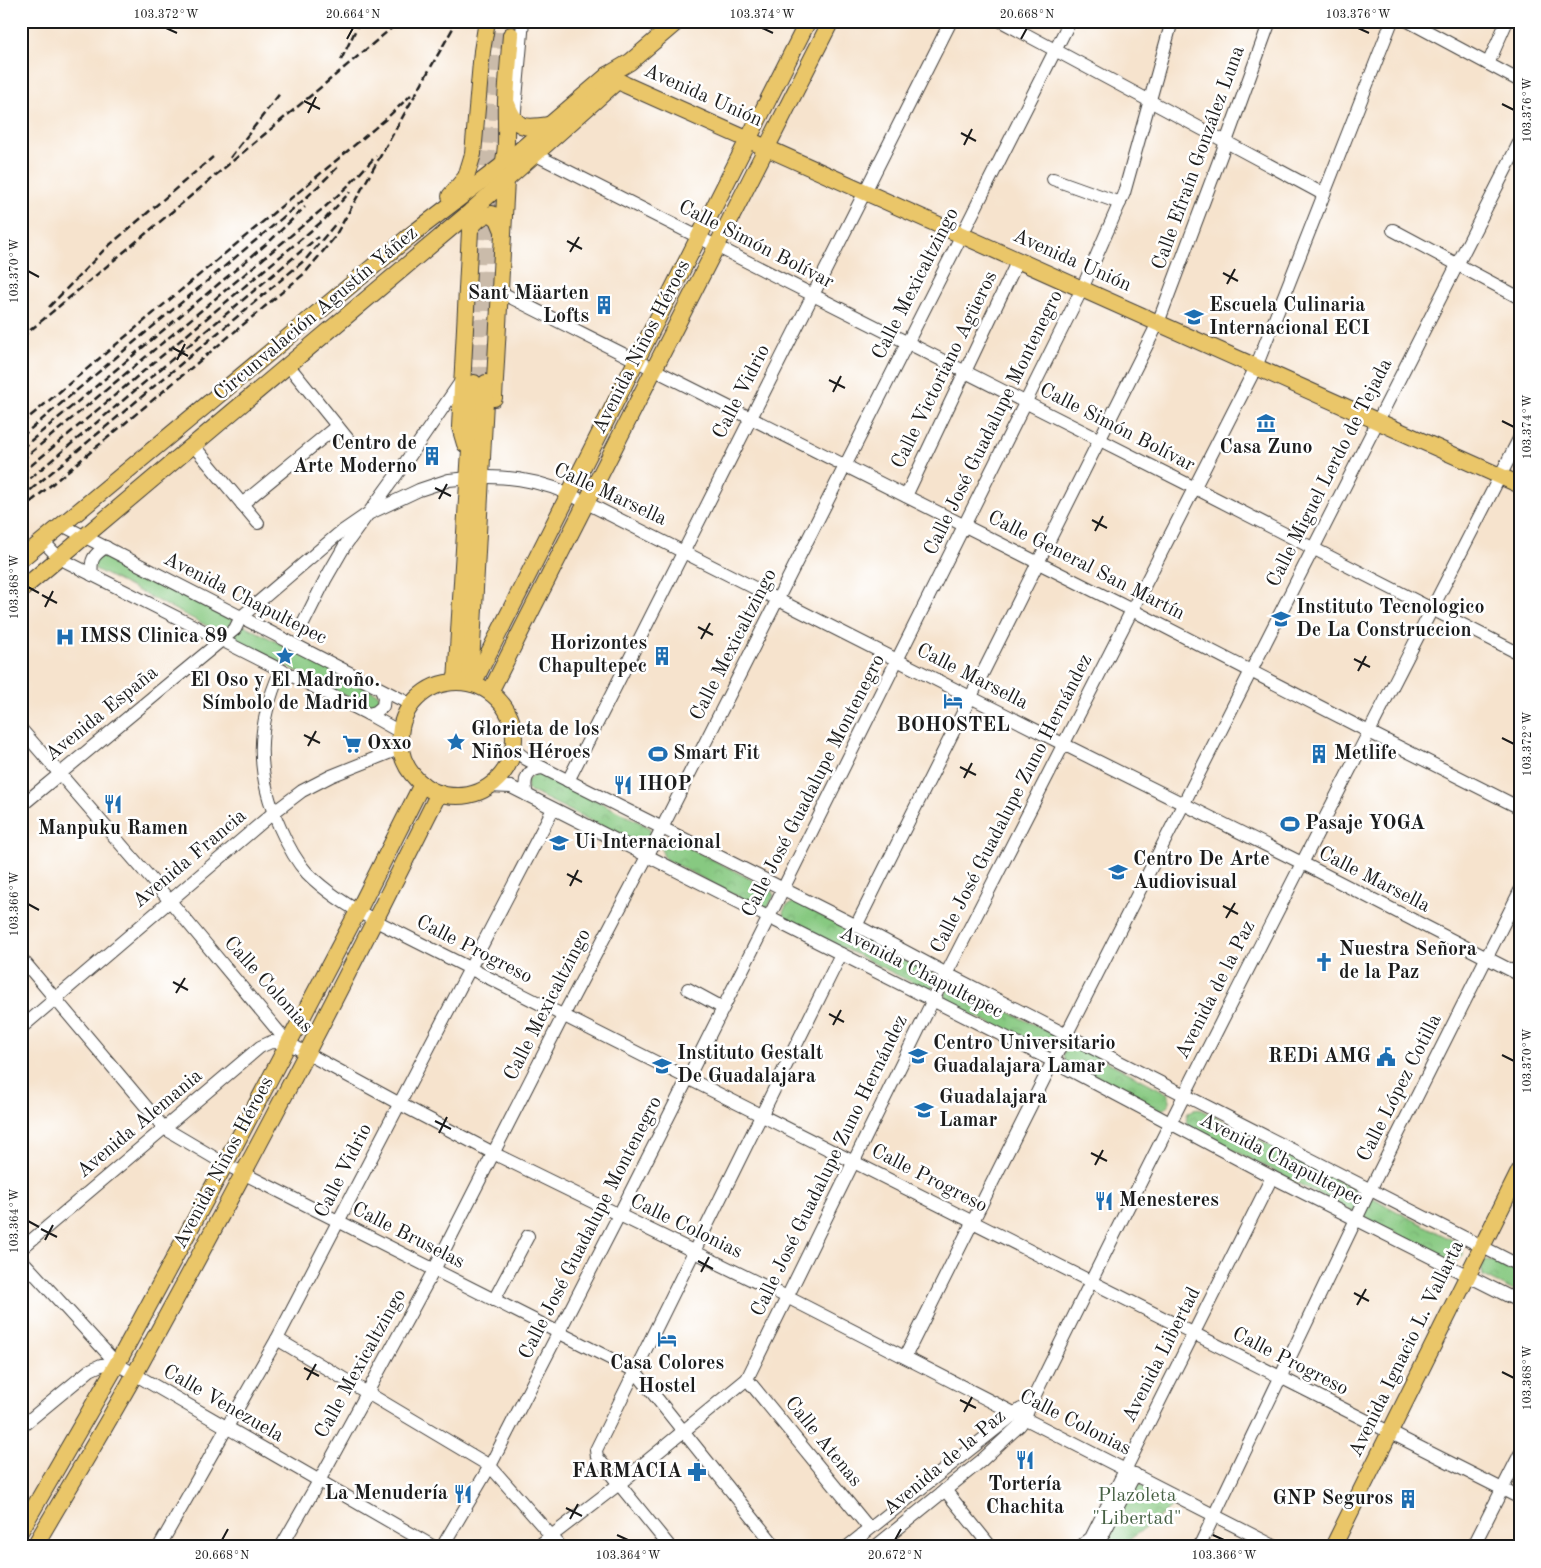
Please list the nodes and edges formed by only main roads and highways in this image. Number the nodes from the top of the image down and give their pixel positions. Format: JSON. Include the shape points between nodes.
{"nodes":[{"id":1,"x":487,"y":21,"type":"edge"},
{"id":2,"x":678,"y":21,"type":"edge"},
{"id":3,"x":808,"y":21,"type":"edge"},
{"id":4,"x":831,"y":21,"type":"edge"},
{"id":5,"x":511,"y":35,"type":"tunnel mouth"},
{"id":6,"x":613,"y":78,"type":"junction"},
{"id":7,"x":506,"y":100,"type":"junction"},
{"id":8,"x":549,"y":125,"type":"junction"},
{"id":9,"x":748,"y":139,"type":"junction"},
{"id":10,"x":768,"y":148,"type":"junction"},
{"id":11,"x":505,"y":172,"type":"junction"},
{"id":12,"x":503,"y":231,"type":"junction"},
{"id":13,"x":411,"y":235,"type":"junction"},
{"id":14,"x":468,"y":247,"type":"junction"},
{"id":15,"x":409,"y":264,"type":"junction"},
{"id":16,"x":243,"y":376,"type":"junction"},
{"id":17,"x":474,"y":382,"type":"junction"},
{"id":18,"x":256,"y":392,"type":"junction"},
{"id":19,"x":476,"y":460,"type":"junction"},
{"id":20,"x":1520,"y":485,"type":"edge"},
{"id":21,"x":21,"y":559,"type":"edge"},
{"id":22,"x":21,"y":590,"type":"edge"},
{"id":23,"x":466,"y":683,"type":"junction"},
{"id":24,"x":490,"y":692,"type":"junction"},
{"id":25,"x":422,"y":784,"type":"junction"},
{"id":26,"x":440,"y":793,"type":"junction"},
{"id":27,"x":1520,"y":1170,"type":"edge"},
{"id":28,"x":21,"y":1530,"type":"edge"},
{"id":29,"x":34,"y":1547,"type":"edge"},
{"id":30,"x":1333,"y":1547,"type":"edge"}],
"edges":[{"from":1,"to":13,"type":"main road","via":[[470,166],[460,186]]},
{"from":2,"to":6,"type":"main road","name":"Circunvalación Agustín Yáñez"},
{"from":3,"to":9,"type":"main road","name":"Avenida Niños Héroes"},
{"from":4,"to":10,"type":"main road","name":"Avenida Niños Héroes"},
{"from":5,"to":7,"type":"main road"},
{"from":6,"to":8,"type":"main road","name":"Circunvalación Agustín Yáñez"},
{"from":6,"to":9,"type":"main road","name":"Avenida Unión"},
{"from":6,"to":11,"type":"main road","name":"Circunvalación Agustín Yáñez","via":[[536,155]]},
{"from":7,"to":8,"type":"main road","via":[[514,121],[522,126]]},
{"from":7,"to":11,"type":"main road"},
{"from":8,"to":11,"type":"main road","name":"Circunvalación Agustín Yáñez"},
{"from":9,"to":10,"type":"main road","name":"Avenida Unión"},
{"from":9,"to":23,"type":"main road","name":"Avenida Niños Héroes","via":[[569,494]]},
{"from":10,"to":20,"type":"main road","name":"Avenida Unión"},
{"from":10,"to":24,"type":"main road","name":"Avenida Niños Héroes"},
{"from":11,"to":12,"type":"main road"},
{"from":11,"to":13,"type":"main road","name":"Circunvalación Agustín Yáñez"},
{"from":11,"to":15,"type":"main road","name":"Circunvalación Agustín Yáñez","via":[[457,223]]},
{"from":12,"to":14,"type":"main road","via":[[495,215],[488,214],[471,227]]},
{"from":12,"to":19,"type":"main road","via":[[492,428]]},
{"from":13,"to":16,"type":"main road","name":"Circunvalación Agustín Yáñez"},
{"from":14,"to":15,"type":"main road","via":[[463,242],[442,244]]},
{"from":14,"to":17,"type":"main road"},
{"from":15,"to":18,"type":"main road","name":"Circunvalación Agustín Yáñez"},
{"from":16,"to":18,"type":"main road"},
{"from":16,"to":21,"type":"main road","name":"Circunvalación Agustín Yáñez"},
{"from":17,"to":19,"type":"main road"},
{"from":17,"to":19,"type":"main road","via":[[460,427]]},
{"from":18,"to":22,"type":"main road","name":"Circunvalación Agustín Yáñez"},
{"from":19,"to":23,"type":"main road"},
{"from":23,"to":24,"type":"main road"},
{"from":23,"to":25,"type":"main road","via":[[433,687],[412,705],[405,717],[400,740],[405,761]]},
{"from":24,"to":26,"type":"main road","via":[[502,703],[514,732],[513,749],[505,770],[489,786],[477,792],[452,796]]},
{"from":25,"to":26,"type":"main road"},
{"from":25,"to":28,"type":"main road","name":"Avenida Niños Héroes","via":[[117,1364]]},
{"from":26,"to":29,"type":"main road","name":"Avenida Niños Héroes","via":[[376,921],[135,1374]]},
{"from":27,"to":30,"type":"main road","name":"Avenida Ignacio L. Vallarta"}]}
